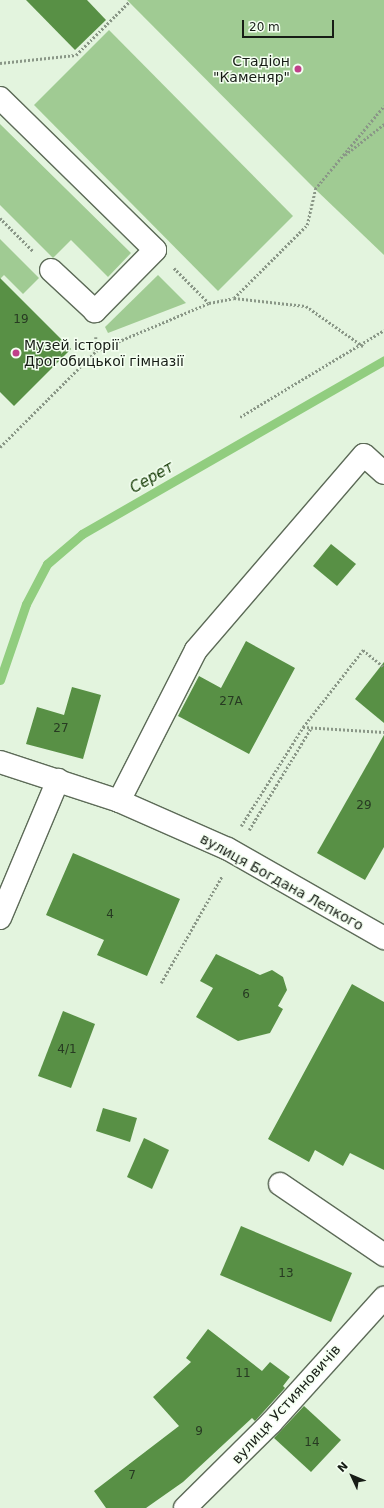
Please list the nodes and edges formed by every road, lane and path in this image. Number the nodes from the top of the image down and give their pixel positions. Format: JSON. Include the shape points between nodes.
{"nodes":[{"id":1,"x":129,"y":2,"type":"dead end"},
{"id":2,"x":0,"y":63,"type":"edge"},
{"id":3,"x":0,"y":98,"type":"edge"},
{"id":4,"x":384,"y":106,"type":"edge"},
{"id":5,"x":384,"y":124,"type":"edge"},
{"id":6,"x":341,"y":158,"type":"junction"},
{"id":7,"x":0,"y":218,"type":"edge"},
{"id":8,"x":155,"y":250,"type":"junction"},
{"id":9,"x":51,"y":270,"type":"joint"},
{"id":10,"x":234,"y":298,"type":"junction"},
{"id":11,"x":209,"y":303,"type":"junction"},
{"id":12,"x":384,"y":330,"type":"edge"},
{"id":13,"x":363,"y":346,"type":"junction"},
{"id":14,"x":240,"y":417,"type":"dead end"},
{"id":15,"x":0,"y":447,"type":"edge"},
{"id":16,"x":384,"y":473,"type":"edge"},
{"id":17,"x":384,"y":667,"type":"edge"},
{"id":18,"x":303,"y":727,"type":"junction"},
{"id":19,"x":311,"y":728,"type":"junction"},
{"id":20,"x":384,"y":732,"type":"edge"},
{"id":21,"x":0,"y":762,"type":"edge"},
{"id":22,"x":58,"y":780,"type":"junction"},
{"id":23,"x":119,"y":801,"type":"junction"},
{"id":24,"x":231,"y":851,"type":"junction"},
{"id":25,"x":0,"y":918,"type":"edge"},
{"id":26,"x":384,"y":938,"type":"edge"},
{"id":27,"x":161,"y":982,"type":"dead end"},
{"id":28,"x":280,"y":1184,"type":"dead end"},
{"id":29,"x":384,"y":1254,"type":"edge"},
{"id":30,"x":384,"y":1298,"type":"edge"},
{"id":31,"x":186,"y":1508,"type":"edge"}],
"edges":[{"from":1,"to":2,"type":"path","via":[[76,55]]},
{"from":3,"to":8,"type":"street"},
{"from":4,"to":6,"type":"path"},
{"from":5,"to":6,"type":"path"},
{"from":6,"to":10,"type":"path","via":[[315,190],[307,224]]},
{"from":7,"to":9,"type":"path"},
{"from":8,"to":9,"type":"street","via":[[95,311]]},
{"from":8,"to":11,"type":"path"},
{"from":10,"to":11,"type":"path"},
{"from":10,"to":13,"type":"path","via":[[306,306]]},
{"from":11,"to":15,"type":"path","via":[[96,351]]},
{"from":12,"to":13,"type":"path"},
{"from":13,"to":14,"type":"path"},
{"from":16,"to":23,"type":"street","via":[[364,455],[196,650]]},
{"from":17,"to":18,"type":"path","via":[[363,650]]},
{"from":18,"to":19,"type":"path"},
{"from":18,"to":24,"type":"path"},
{"from":19,"to":20,"type":"path"},
{"from":19,"to":24,"type":"path"},
{"from":21,"to":22,"type":"street","name":"вулиця Богдана Лепкого"},
{"from":22,"to":23,"type":"street","name":"вулиця Богдана Лепкого"},
{"from":22,"to":25,"type":"street"},
{"from":23,"to":24,"type":"street","name":"вулиця Богдана Лепкого"},
{"from":24,"to":26,"type":"street","name":"вулиця Богдана Лепкого"},
{"from":24,"to":27,"type":"path"},
{"from":28,"to":29,"type":"street"},
{"from":30,"to":31,"type":"street","name":"вулиця Устияновичів","via":[[271,1423]]}]}
